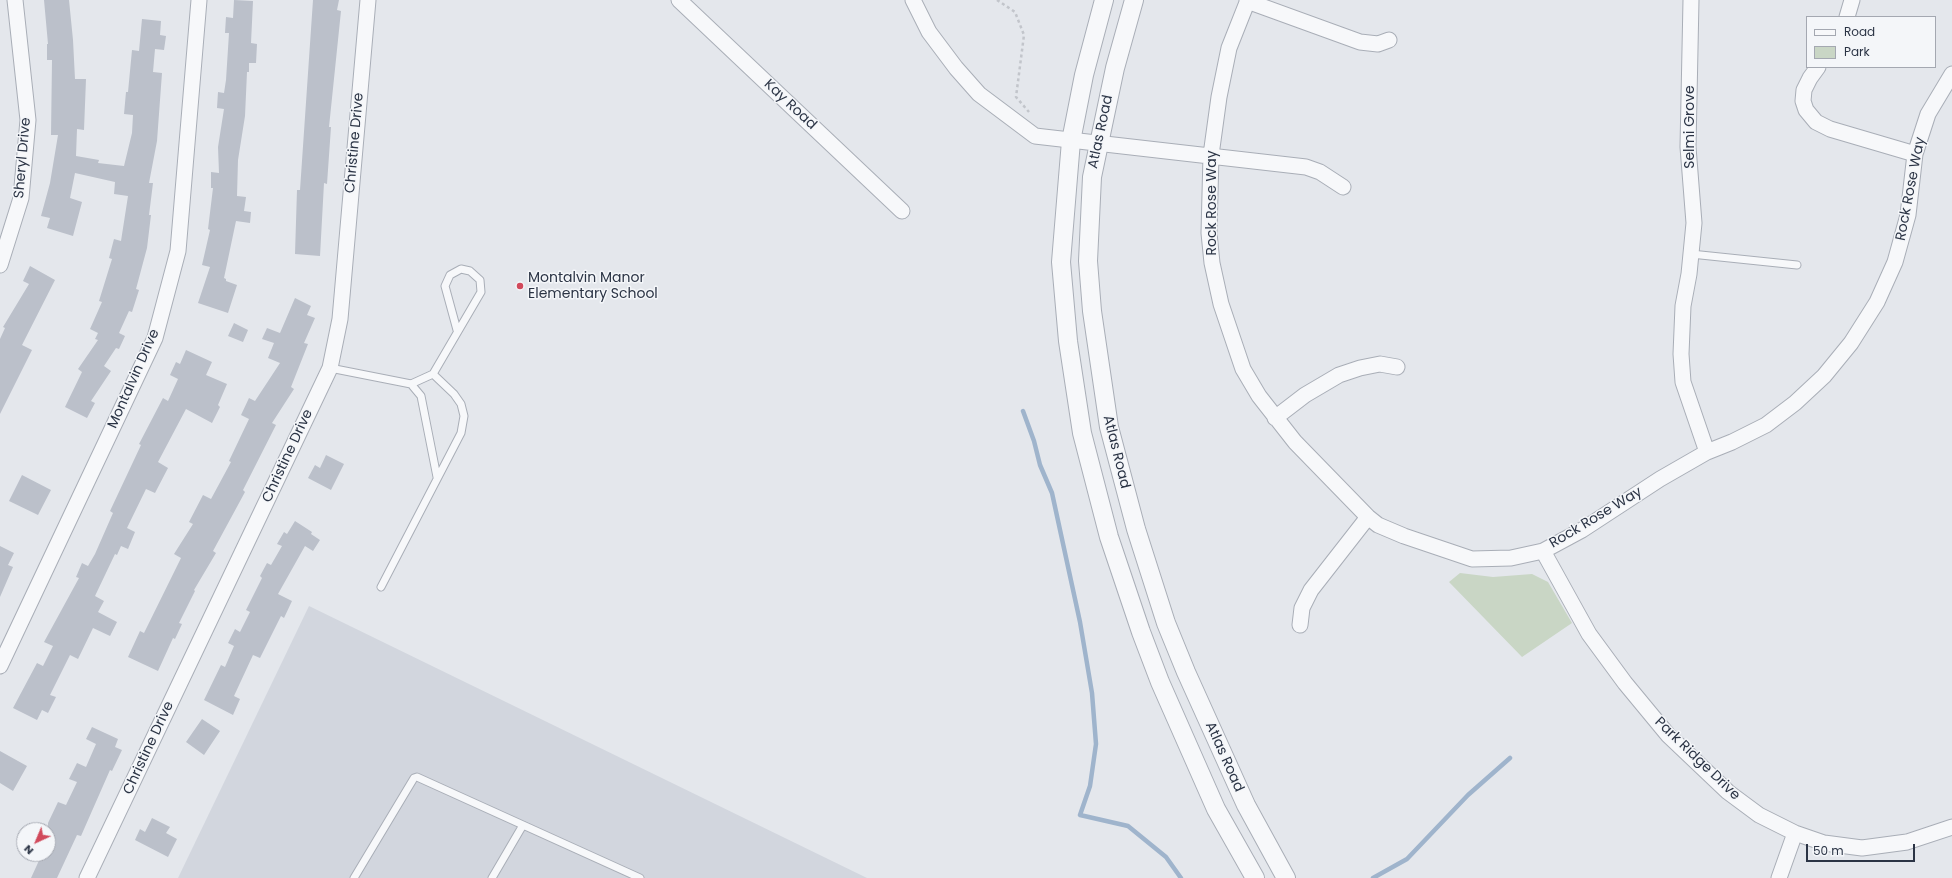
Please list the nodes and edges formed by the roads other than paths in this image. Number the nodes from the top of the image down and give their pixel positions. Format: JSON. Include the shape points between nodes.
{"nodes":[{"id":1,"x":14,"y":0,"type":"edge"},
{"id":2,"x":199,"y":0,"type":"edge"},
{"id":3,"x":368,"y":0,"type":"edge"},
{"id":4,"x":679,"y":0,"type":"edge"},
{"id":5,"x":913,"y":0,"type":"edge"},
{"id":6,"x":1104,"y":0,"type":"edge"},
{"id":7,"x":1134,"y":0,"type":"edge"},
{"id":8,"x":1691,"y":0,"type":"edge"},
{"id":9,"x":1852,"y":0,"type":"edge"},
{"id":10,"x":1247,"y":1,"type":"edge"},
{"id":11,"x":1847,"y":16,"type":"edge"},
{"id":12,"x":1389,"y":40,"type":"dead end"},
{"id":13,"x":1817,"y":68,"type":"edge"},
{"id":14,"x":1952,"y":74,"type":"edge"},
{"id":15,"x":1071,"y":141,"type":"junction"},
{"id":16,"x":1098,"y":144,"type":"junction"},
{"id":17,"x":1915,"y":154,"type":"junction"},
{"id":18,"x":1211,"y":155,"type":"junction"},
{"id":19,"x":1343,"y":186,"type":"dead end"},
{"id":20,"x":902,"y":211,"type":"dead end"},
{"id":21,"x":1692,"y":254,"type":"junction"},
{"id":22,"x":0,"y":265,"type":"edge"},
{"id":23,"x":1797,"y":266,"type":"dead end"},
{"id":24,"x":457,"y":330,"type":"junction"},
{"id":25,"x":330,"y":368,"type":"junction"},
{"id":26,"x":1397,"y":368,"type":"dead end"},
{"id":27,"x":432,"y":374,"type":"junction"},
{"id":28,"x":411,"y":384,"type":"junction"},
{"id":29,"x":1275,"y":418,"type":"junction"},
{"id":30,"x":1707,"y":452,"type":"junction"},
{"id":31,"x":437,"y":477,"type":"junction"},
{"id":32,"x":1368,"y":517,"type":"junction"},
{"id":33,"x":1543,"y":551,"type":"junction"},
{"id":34,"x":381,"y":587,"type":"dead end"},
{"id":35,"x":1300,"y":625,"type":"dead end"},
{"id":36,"x":0,"y":666,"type":"edge"},
{"id":37,"x":523,"y":825,"type":"junction"},
{"id":38,"x":1952,"y":827,"type":"edge"},
{"id":39,"x":1794,"y":833,"type":"junction"},
{"id":40,"x":87,"y":878,"type":"edge"},
{"id":41,"x":354,"y":878,"type":"edge"},
{"id":42,"x":492,"y":878,"type":"edge"},
{"id":43,"x":640,"y":878,"type":"edge"},
{"id":44,"x":1255,"y":878,"type":"edge"},
{"id":45,"x":1286,"y":878,"type":"edge"},
{"id":46,"x":1779,"y":878,"type":"edge"}],
"edges":[{"from":1,"to":22,"type":"street","name":"Sheryl Drive","via":[[28,120],[22,198]]},
{"from":2,"to":36,"type":"street","name":"Montalvin Drive","via":[[178,251],[155,338]]},
{"from":3,"to":25,"type":"street","name":"Christine Drive","via":[[340,319]]},
{"from":4,"to":20,"type":"street","name":"Kay Road"},
{"from":5,"to":15,"type":"street","via":[[929,32],[956,68],[980,94],[1035,136]]},
{"from":6,"to":15,"type":"street","name":"Atlas Road","via":[[1084,75]]},
{"from":7,"to":16,"type":"street","name":"Atlas Road"},
{"from":8,"to":21,"type":"street","name":"Selmi Grove","via":[[1688,147],[1694,223]]},
{"from":9,"to":11,"type":"street"},
{"from":10,"to":12,"type":"street","via":[[1360,42],[1378,44]]},
{"from":10,"to":18,"type":"street","name":"Rock Rose Way","via":[[1224,70]]},
{"from":13,"to":17,"type":"street","via":[[1804,90],[1803,101],[1806,110],[1816,122]]},
{"from":14,"to":17,"type":"street","name":"Rock Rose Way","via":[[1928,114]]},
{"from":15,"to":16,"type":"street"},
{"from":15,"to":44,"type":"street","name":"Atlas Road","via":[[1061,262],[1068,341],[1082,433],[1109,537],[1160,682],[1216,809]]},
{"from":16,"to":18,"type":"street"},
{"from":16,"to":45,"type":"street","name":"Atlas Road","via":[[1092,176],[1088,261],[1095,338],[1109,427],[1136,529],[1166,623],[1246,806]]},
{"from":17,"to":30,"type":"street","name":"Rock Rose Way","via":[[1908,215],[1895,262],[1877,302],[1851,343],[1824,376],[1766,425]]},
{"from":18,"to":19,"type":"street","via":[[1306,167]]},
{"from":18,"to":29,"type":"street","name":"Rock Rose Way","via":[[1209,233],[1220,304],[1243,369]]},
{"from":21,"to":23,"type":"lane"},
{"from":21,"to":30,"type":"street","name":"Selmi Grove","via":[[1683,306],[1683,382]]},
{"from":24,"to":24,"type":"lane","via":[[481,292],[480,280],[470,270],[461,269],[450,275],[445,286]]},
{"from":24,"to":27,"type":"lane"},
{"from":25,"to":28,"type":"lane"},
{"from":25,"to":40,"type":"street","name":"Christine Drive"},
{"from":26,"to":29,"type":"street","via":[[1380,364],[1339,375],[1305,395]]},
{"from":27,"to":28,"type":"lane"},
{"from":27,"to":31,"type":"lane","via":[[454,394],[461,404],[464,416],[461,432]]},
{"from":28,"to":31,"type":"lane","via":[[421,396]]},
{"from":29,"to":32,"type":"street","name":"Rock Rose Way"},
{"from":30,"to":33,"type":"street","name":"Rock Rose Way","via":[[1582,530]]},
{"from":31,"to":34,"type":"lane"},
{"from":32,"to":33,"type":"street","name":"Rock Rose Way","via":[[1404,536],[1472,559],[1511,558]]},
{"from":32,"to":35,"type":"street","via":[[1311,590],[1302,608]]},
{"from":33,"to":39,"type":"street","name":"Park Ridge Drive","via":[[1589,634],[1668,736],[1728,792],[1759,815]]},
{"from":37,"to":41,"type":"lane","via":[[417,777],[414,778]]},
{"from":37,"to":42,"type":"lane"},
{"from":37,"to":43,"type":"lane"},
{"from":38,"to":39,"type":"street","name":"Park Ridge Drive","via":[[1907,842],[1862,848],[1824,843]]},
{"from":39,"to":46,"type":"street"}]}
